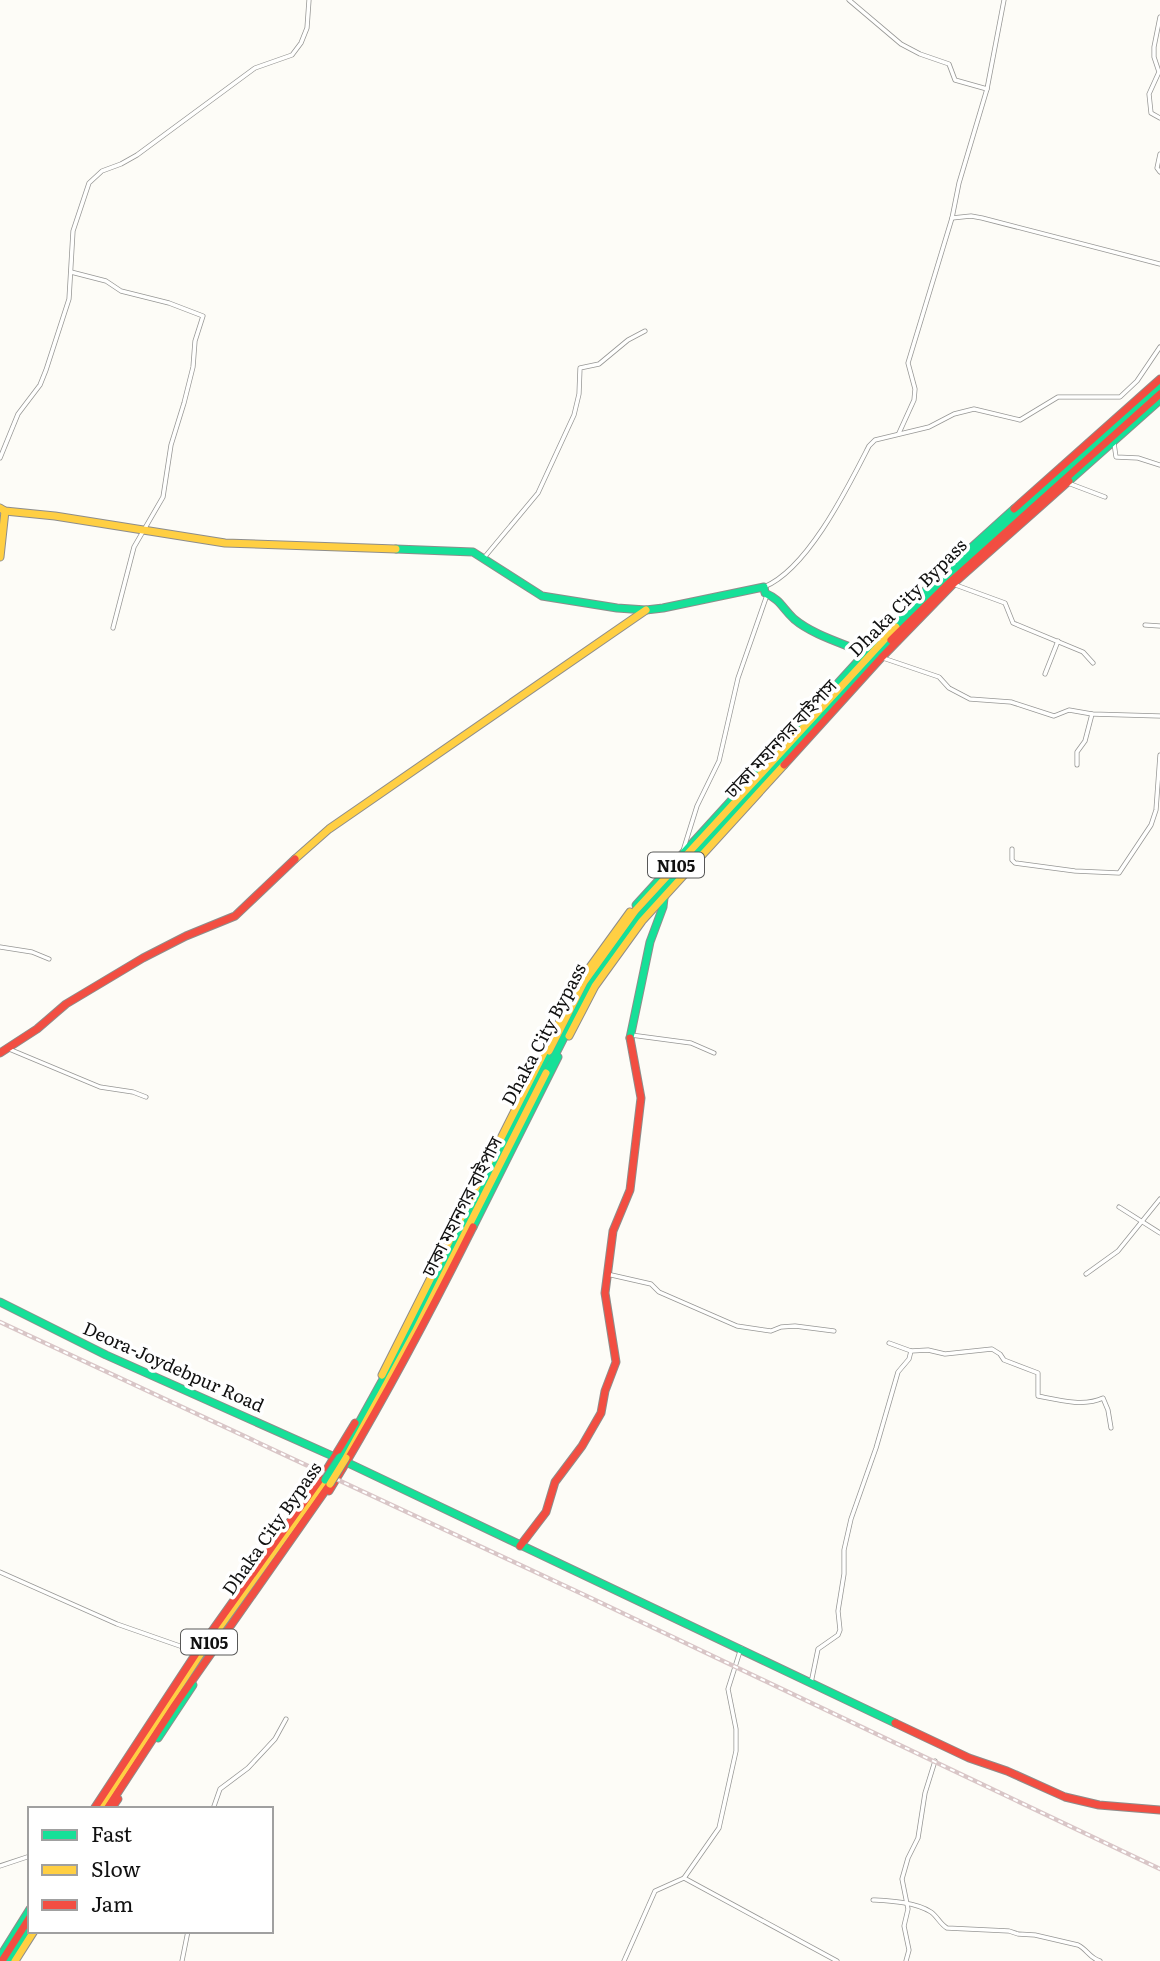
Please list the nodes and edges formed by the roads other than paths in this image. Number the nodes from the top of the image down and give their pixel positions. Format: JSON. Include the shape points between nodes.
{"nodes":[{"id":1,"x":309,"y":0,"type":"edge"},
{"id":2,"x":849,"y":0,"type":"edge"},
{"id":3,"x":1004,"y":0,"type":"edge"},
{"id":4,"x":1160,"y":17,"type":"edge"},
{"id":5,"x":987,"y":89,"type":"junction"},
{"id":6,"x":1160,"y":118,"type":"edge"},
{"id":7,"x":1160,"y":154,"type":"edge"},
{"id":8,"x":1160,"y":172,"type":"edge"},
{"id":9,"x":952,"y":218,"type":"junction"},
{"id":10,"x":1160,"y":264,"type":"edge"},
{"id":11,"x":71,"y":272,"type":"junction"},
{"id":12,"x":645,"y":331,"type":"dead end"},
{"id":13,"x":1160,"y":347,"type":"edge"},
{"id":14,"x":1160,"y":379,"type":"edge"},
{"id":15,"x":1160,"y":385,"type":"edge"},
{"id":16,"x":1160,"y":394,"type":"edge"},
{"id":17,"x":1160,"y":400,"type":"edge"},
{"id":18,"x":900,"y":433,"type":"junction"},
{"id":19,"x":1114,"y":441,"type":"junction"},
{"id":20,"x":0,"y":458,"type":"edge"},
{"id":21,"x":1160,"y":465,"type":"edge"},
{"id":22,"x":1068,"y":483,"type":"junction"},
{"id":23,"x":1105,"y":497,"type":"dead end"},
{"id":24,"x":2,"y":510,"type":"edge"},
{"id":25,"x":145,"y":530,"type":"junction"},
{"id":26,"x":0,"y":557,"type":"edge"},
{"id":27,"x":483,"y":559,"type":"junction"},
{"id":28,"x":953,"y":584,"type":"junction"},
{"id":29,"x":766,"y":591,"type":"junction"},
{"id":30,"x":646,"y":610,"type":"junction"},
{"id":31,"x":1145,"y":625,"type":"dead end"},
{"id":32,"x":1160,"y":626,"type":"edge"},
{"id":33,"x":113,"y":628,"type":"dead end"},
{"id":34,"x":1058,"y":641,"type":"junction"},
{"id":35,"x":865,"y":653,"type":"junction"},
{"id":36,"x":881,"y":658,"type":"junction"},
{"id":37,"x":1093,"y":663,"type":"dead end"},
{"id":38,"x":1045,"y":674,"type":"dead end"},
{"id":39,"x":1092,"y":714,"type":"junction"},
{"id":40,"x":1160,"y":716,"type":"edge"},
{"id":41,"x":1160,"y":755,"type":"edge"},
{"id":42,"x":1077,"y":765,"type":"dead end"},
{"id":43,"x":1160,"y":769,"type":"edge"},
{"id":44,"x":1012,"y":849,"type":"dead end"},
{"id":45,"x":682,"y":853,"type":"junction"},
{"id":46,"x":664,"y":897,"type":"junction"},
{"id":47,"x":0,"y":947,"type":"edge"},
{"id":48,"x":49,"y":959,"type":"dead end"},
{"id":49,"x":630,"y":1034,"type":"junction"},
{"id":50,"x":9,"y":1049,"type":"junction"},
{"id":51,"x":0,"y":1053,"type":"edge"},
{"id":52,"x":714,"y":1053,"type":"dead end"},
{"id":53,"x":146,"y":1097,"type":"dead end"},
{"id":54,"x":1160,"y":1199,"type":"edge"},
{"id":55,"x":1119,"y":1208,"type":"dead end"},
{"id":56,"x":1142,"y":1220,"type":"junction"},
{"id":57,"x":1160,"y":1233,"type":"edge"},
{"id":58,"x":607,"y":1274,"type":"junction"},
{"id":59,"x":1086,"y":1274,"type":"dead end"},
{"id":60,"x":0,"y":1302,"type":"edge"},
{"id":61,"x":834,"y":1331,"type":"dead end"},
{"id":62,"x":889,"y":1343,"type":"dead end"},
{"id":63,"x":911,"y":1351,"type":"junction"},
{"id":64,"x":1111,"y":1428,"type":"dead end"},
{"id":65,"x":342,"y":1459,"type":"junction"},
{"id":66,"x":327,"y":1482,"type":"junction"},
{"id":67,"x":520,"y":1546,"type":"junction"},
{"id":68,"x":0,"y":1572,"type":"edge"},
{"id":69,"x":741,"y":1648,"type":"junction"},
{"id":70,"x":197,"y":1652,"type":"junction"},
{"id":71,"x":811,"y":1683,"type":"junction"},
{"id":72,"x":286,"y":1719,"type":"dead end"},
{"id":73,"x":935,"y":1761,"type":"dead end"},
{"id":74,"x":97,"y":1807,"type":"edge"},
{"id":75,"x":97,"y":1807,"type":"edge"},
{"id":76,"x":110,"y":1807,"type":"edge"},
{"id":77,"x":110,"y":1807,"type":"edge"},
{"id":78,"x":214,"y":1807,"type":"edge"},
{"id":79,"x":1160,"y":1810,"type":"edge"},
{"id":80,"x":28,"y":1857,"type":"edge"},
{"id":81,"x":0,"y":1866,"type":"edge"},
{"id":82,"x":684,"y":1878,"type":"junction"},
{"id":83,"x":873,"y":1900,"type":"dead end"},
{"id":84,"x":906,"y":1903,"type":"junction"},
{"id":85,"x":28,"y":1912,"type":"edge"},
{"id":86,"x":28,"y":1920,"type":"edge"},
{"id":87,"x":30,"y":1933,"type":"edge"},
{"id":88,"x":30,"y":1933,"type":"edge"},
{"id":89,"x":188,"y":1933,"type":"edge"},
{"id":90,"x":1,"y":1959,"type":"edge"},
{"id":91,"x":9,"y":1961,"type":"edge"},
{"id":92,"x":15,"y":1961,"type":"edge"},
{"id":93,"x":182,"y":1961,"type":"edge"},
{"id":94,"x":624,"y":1961,"type":"edge"},
{"id":95,"x":837,"y":1961,"type":"edge"},
{"id":96,"x":906,"y":1961,"type":"edge"},
{"id":97,"x":1100,"y":1961,"type":"edge"}],
"edges":[{"from":1,"to":11,"type":"street","via":[[307,28],[292,55],[255,68],[137,155],[102,171],[89,183],[74,231]]},
{"from":2,"to":5,"type":"street","via":[[901,44],[950,64],[955,80]]},
{"from":3,"to":5,"type":"street"},
{"from":4,"to":6,"type":"street","via":[[1154,47],[1159,72],[1149,100],[1151,113]]},
{"from":5,"to":9,"type":"street"},
{"from":7,"to":8,"type":"street"},
{"from":9,"to":10,"type":"street","via":[[982,218]]},
{"from":9,"to":18,"type":"street","via":[[908,363],[915,388]]},
{"from":11,"to":20,"type":"street","via":[[69,299],[47,370],[18,414]]},
{"from":11,"to":25,"type":"street","via":[[203,316],[163,497]]},
{"from":12,"to":27,"type":"street","via":[[599,364],[580,368],[574,415],[538,493]]},
{"from":13,"to":18,"type":"street","via":[[1138,381],[1120,397],[1058,397],[1020,420],[968,410],[929,427]]},
{"from":14,"to":35,"type":"main road","via":[[942,574]]},
{"from":15,"to":65,"type":"main road","name":"Dhaka City Bypass","number":"N105","via":[[927,596],[635,911],[584,982]]},
{"from":16,"to":65,"type":"main road","name":"ঢাকা মহানগর বাইপাস","number":"N105","via":[[894,637],[617,945],[591,984],[415,1332]]},
{"from":17,"to":19,"type":"main road"},
{"from":18,"to":29,"type":"street","via":[[872,442],[847,491],[801,558]]},
{"from":19,"to":21,"type":"street","via":[[1116,457]]},
{"from":19,"to":22,"type":"main road"},
{"from":22,"to":23,"type":"street"},
{"from":22,"to":28,"type":"main road"},
{"from":24,"to":25,"type":"main road"},
{"from":24,"to":26,"type":"main road"},
{"from":25,"to":27,"type":"main road","via":[[225,543],[465,550]]},
{"from":25,"to":33,"type":"street","via":[[130,558]]},
{"from":27,"to":30,"type":"main road","via":[[542,596]]},
{"from":28,"to":34,"type":"street","via":[[1005,604],[1011,622]]},
{"from":28,"to":36,"type":"main road"},
{"from":29,"to":30,"type":"main road"},
{"from":29,"to":35,"type":"main road","via":[[807,627]]},
{"from":29,"to":45,"type":"street","via":[[738,678],[719,761],[697,806]]},
{"from":30,"to":50,"type":"main road","via":[[330,829],[235,916],[143,958],[61,1008]]},
{"from":31,"to":32,"type":"street"},
{"from":34,"to":37,"type":"street","via":[[1083,652]]},
{"from":34,"to":38,"type":"street"},
{"from":35,"to":45,"type":"main road"},
{"from":36,"to":39,"type":"street","via":[[939,677],[970,699],[1003,701],[1054,716],[1067,710]]},
{"from":36,"to":46,"type":"main road"},
{"from":39,"to":40,"type":"street"},
{"from":39,"to":42,"type":"street","via":[[1077,752]]},
{"from":41,"to":43,"type":"street"},
{"from":43,"to":44,"type":"street","via":[[1151,825],[1119,873],[1015,863]]},
{"from":45,"to":65,"type":"main road","via":[[632,909],[580,981]]},
{"from":46,"to":49,"type":"main road"},
{"from":46,"to":65,"type":"main road","via":[[595,986],[419,1335]]},
{"from":47,"to":48,"type":"street"},
{"from":49,"to":52,"type":"street","via":[[691,1043]]},
{"from":49,"to":58,"type":"main road","via":[[641,1098],[630,1191],[613,1231]]},
{"from":50,"to":51,"type":"main road"},
{"from":50,"to":53,"type":"street","via":[[100,1087]]},
{"from":54,"to":56,"type":"street"},
{"from":55,"to":56,"type":"street"},
{"from":56,"to":57,"type":"street"},
{"from":56,"to":59,"type":"street","via":[[1118,1251]]},
{"from":58,"to":61,"type":"street","via":[[651,1284],[659,1292],[737,1326]]},
{"from":58,"to":67,"type":"main road","via":[[607,1314],[616,1358],[601,1413],[555,1482],[546,1512]]},
{"from":60,"to":65,"type":"main road","name":"Deora-Joydebpur Road","via":[[106,1355]]},
{"from":62,"to":63,"type":"street"},
{"from":63,"to":64,"type":"street","via":[[945,1354],[992,1349],[1004,1360],[1038,1373],[1038,1396],[1075,1402],[1103,1398]]},
{"from":63,"to":71,"type":"street","via":[[898,1372],[851,1519],[844,1550],[840,1630],[818,1649]]},
{"from":65,"to":66,"type":"main road","name":"ঢাকা মহানগর বাইপাস","number":"N105","bridge":true},
{"from":65,"to":67,"type":"main road","name":"Deora-Joydebpur Road"},
{"from":65,"to":70,"type":"main road"},
{"from":65,"to":76,"type":"main road"},
{"from":66,"to":74,"type":"main road","name":"Dhaka City Bypass","number":"N105","via":[[201,1653]]},
{"from":66,"to":77,"type":"main road","name":"ঢাকা মহানগর বাইপাস","number":"N105"},
{"from":67,"to":69,"type":"main road","name":"Deora-Joydebpur Road"},
{"from":68,"to":70,"type":"street","via":[[117,1624]]},
{"from":69,"to":71,"type":"main road","name":"Deora-Joydebpur Road"},
{"from":69,"to":82,"type":"street","via":[[729,1689],[736,1751],[723,1813],[717,1833]]},
{"from":70,"to":75,"type":"main road"},
{"from":71,"to":79,"type":"main road","name":"Deora-Joydebpur Road","via":[[1051,1792],[1099,1805]]},
{"from":72,"to":78,"type":"street","via":[[275,1739],[248,1768],[220,1789]]},
{"from":73,"to":84,"type":"street","via":[[918,1838],[902,1879]]},
{"from":80,"to":81,"type":"street"},
{"from":82,"to":94,"type":"street","via":[[655,1891]]},
{"from":82,"to":95,"type":"street"},
{"from":83,"to":84,"type":"street"},
{"from":84,"to":96,"type":"street"},
{"from":84,"to":97,"type":"street","via":[[932,1912],[947,1928],[1035,1935],[1083,1947],[1092,1959]]},
{"from":85,"to":90,"type":"main road"},
{"from":86,"to":90,"type":"main road"},
{"from":87,"to":91,"type":"main road"},
{"from":88,"to":92,"type":"main road"},
{"from":89,"to":93,"type":"street"}]}
